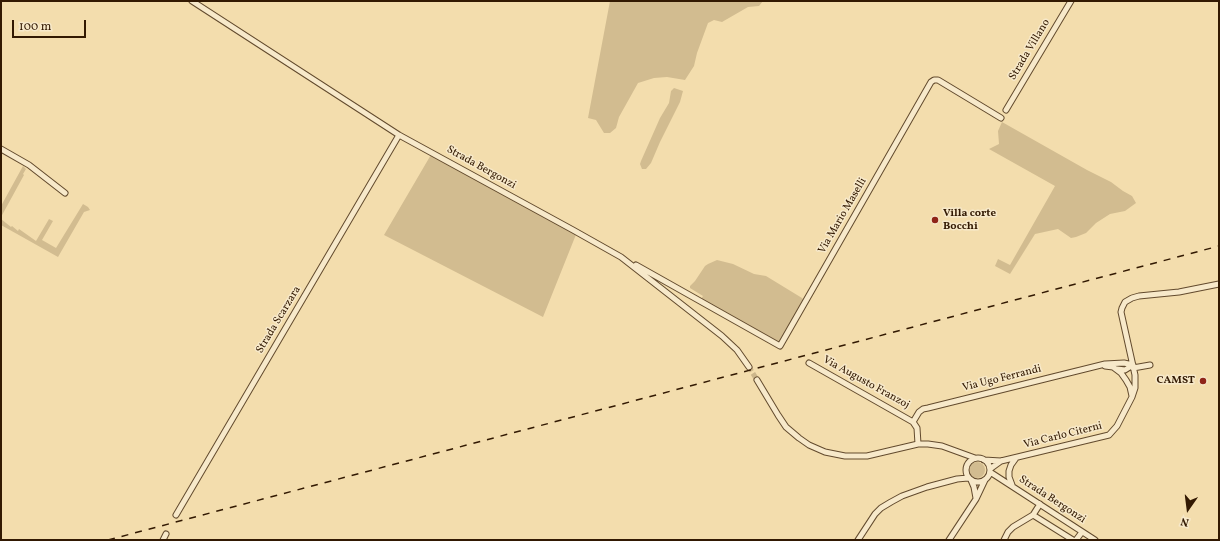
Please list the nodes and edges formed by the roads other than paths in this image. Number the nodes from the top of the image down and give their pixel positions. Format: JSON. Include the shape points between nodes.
{"nodes":[{"id":1,"x":192,"y":1,"type":"edge"},
{"id":2,"x":1071,"y":1,"type":"edge"},
{"id":3,"x":1006,"y":110,"type":"dead end"},
{"id":4,"x":1001,"y":118,"type":"dead end"},
{"id":5,"x":399,"y":135,"type":"junction"},
{"id":6,"x":1,"y":149,"type":"edge"},
{"id":7,"x":65,"y":193,"type":"dead end"},
{"id":8,"x":621,"y":257,"type":"junction"},
{"id":9,"x":1219,"y":284,"type":"edge"},
{"id":10,"x":695,"y":299,"type":"junction"},
{"id":11,"x":686,"y":307,"type":"junction"},
{"id":12,"x":1129,"y":349,"type":"junction"},
{"id":13,"x":810,"y":363,"type":"dead end"},
{"id":14,"x":1120,"y":363,"type":"junction"},
{"id":15,"x":1102,"y":365,"type":"junction"},
{"id":16,"x":1150,"y":365,"type":"dead end"},
{"id":17,"x":749,"y":367,"type":"tunnel mouth"},
{"id":18,"x":1133,"y":367,"type":"junction"},
{"id":19,"x":1116,"y":369,"type":"junction"},
{"id":20,"x":758,"y":380,"type":"tunnel mouth"},
{"id":21,"x":1132,"y":397,"type":"junction"},
{"id":22,"x":913,"y":422,"type":"junction"},
{"id":23,"x":918,"y":444,"type":"junction"},
{"id":24,"x":960,"y":453,"type":"junction"},
{"id":25,"x":975,"y":458,"type":"junction"},
{"id":26,"x":1016,"y":458,"type":"junction"},
{"id":27,"x":984,"y":460,"type":"junction"},
{"id":28,"x":1001,"y":461,"type":"junction"},
{"id":29,"x":966,"y":467,"type":"junction"},
{"id":30,"x":990,"y":471,"type":"junction"},
{"id":31,"x":998,"y":477,"type":"junction"},
{"id":32,"x":957,"y":479,"type":"junction"},
{"id":33,"x":969,"y":479,"type":"junction"},
{"id":34,"x":986,"y":479,"type":"junction"},
{"id":35,"x":1012,"y":486,"type":"junction"},
{"id":36,"x":976,"y":499,"type":"junction"},
{"id":37,"x":1040,"y":504,"type":"junction"},
{"id":38,"x":176,"y":515,"type":"dead end"},
{"id":39,"x":1033,"y":515,"type":"junction"},
{"id":40,"x":1082,"y":532,"type":"junction"},
{"id":41,"x":166,"y":534,"type":"dead end"},
{"id":42,"x":163,"y":540,"type":"edge"},
{"id":43,"x":858,"y":540,"type":"edge"},
{"id":44,"x":949,"y":540,"type":"edge"},
{"id":45,"x":1004,"y":540,"type":"edge"},
{"id":46,"x":1073,"y":540,"type":"edge"},
{"id":47,"x":1076,"y":540,"type":"edge"},
{"id":48,"x":1095,"y":540,"type":"edge"}],
"edges":[{"from":1,"to":5,"type":"street","name":"Strada Bergonzi"},
{"from":2,"to":3,"type":"street","name":"Strada Villano"},
{"from":4,"to":10,"type":"street","name":"Via Mario Maselli","via":[[938,80],[932,82],[780,346]]},
{"from":5,"to":8,"type":"street","name":"Strada Bergonzi"},
{"from":5,"to":38,"type":"street","name":"Strada Scarzara"},
{"from":6,"to":7,"type":"street","via":[[29,165]]},
{"from":8,"to":10,"type":"street","name":"Via Mario Maselli"},
{"from":8,"to":11,"type":"street","name":"Strada Bergonzi"},
{"from":9,"to":12,"type":"street","name":"Via Carlo Citerni","via":[[1139,296],[1128,300],[1121,312]]},
{"from":10,"to":11,"type":"street"},
{"from":11,"to":17,"type":"street","name":"Strada Bergonzi","via":[[730,343]]},
{"from":12,"to":14,"type":"street","via":[[1126,358]]},
{"from":12,"to":18,"type":"street","name":"Via Carlo Citerni"},
{"from":13,"to":22,"type":"street","name":"Via Augusto Franzoj"},
{"from":14,"to":15,"type":"street","name":"Via Ugo Ferrandi"},
{"from":14,"to":18,"type":"street","name":"Via Ugo Ferrandi"},
{"from":15,"to":19,"type":"street"},
{"from":15,"to":22,"type":"street","name":"Via Ugo Ferrandi","via":[[923,409]]},
{"from":16,"to":18,"type":"street"},
{"from":18,"to":19,"type":"street","via":[[1125,370]]},
{"from":18,"to":21,"type":"street","name":"Via Carlo Citerni","via":[[1136,381]]},
{"from":19,"to":21,"type":"street","via":[[1126,380]]},
{"from":20,"to":23,"type":"street","via":[[786,427],[809,445],[825,452],[845,456],[867,456]]},
{"from":21,"to":26,"type":"street","name":"Via Carlo Citerni","via":[[1117,426],[1109,435]]},
{"from":22,"to":23,"type":"street","name":"Via Augusto Franzoj","via":[[917,428]]},
{"from":23,"to":24,"type":"street","via":[[942,446]]},
{"from":24,"to":25,"type":"street"},
{"from":24,"to":29,"type":"street"},
{"from":25,"to":27,"type":"street"},
{"from":25,"to":29,"type":"street"},
{"from":26,"to":28,"type":"street","name":"Via Carlo Citerni"},
{"from":26,"to":35,"type":"street","via":[[1009,471]]},
{"from":27,"to":28,"type":"street","name":"Via Carlo Citerni"},
{"from":27,"to":30,"type":"street"},
{"from":28,"to":30,"type":"street","name":"Via Carlo Citerni"},
{"from":29,"to":32,"type":"street"},
{"from":29,"to":33,"type":"street"},
{"from":30,"to":31,"type":"street","name":"Strada Bergonzi"},
{"from":30,"to":34,"type":"street"},
{"from":31,"to":34,"type":"street"},
{"from":31,"to":35,"type":"street","name":"Strada Bergonzi"},
{"from":32,"to":33,"type":"street"},
{"from":32,"to":43,"type":"street","via":[[902,496],[881,508]]},
{"from":33,"to":34,"type":"street","via":[[979,482]]},
{"from":33,"to":36,"type":"street","via":[[976,491]]},
{"from":34,"to":36,"type":"street"},
{"from":35,"to":37,"type":"street","name":"Strada Bergonzi"},
{"from":36,"to":44,"type":"street"},
{"from":37,"to":39,"type":"street"},
{"from":37,"to":40,"type":"street","name":"Strada Bergonzi"},
{"from":39,"to":45,"type":"street","via":[[1013,527]]},
{"from":39,"to":46,"type":"street"},
{"from":40,"to":47,"type":"street"},
{"from":40,"to":48,"type":"street","name":"Strada Bergonzi"},
{"from":41,"to":42,"type":"street"}]}
